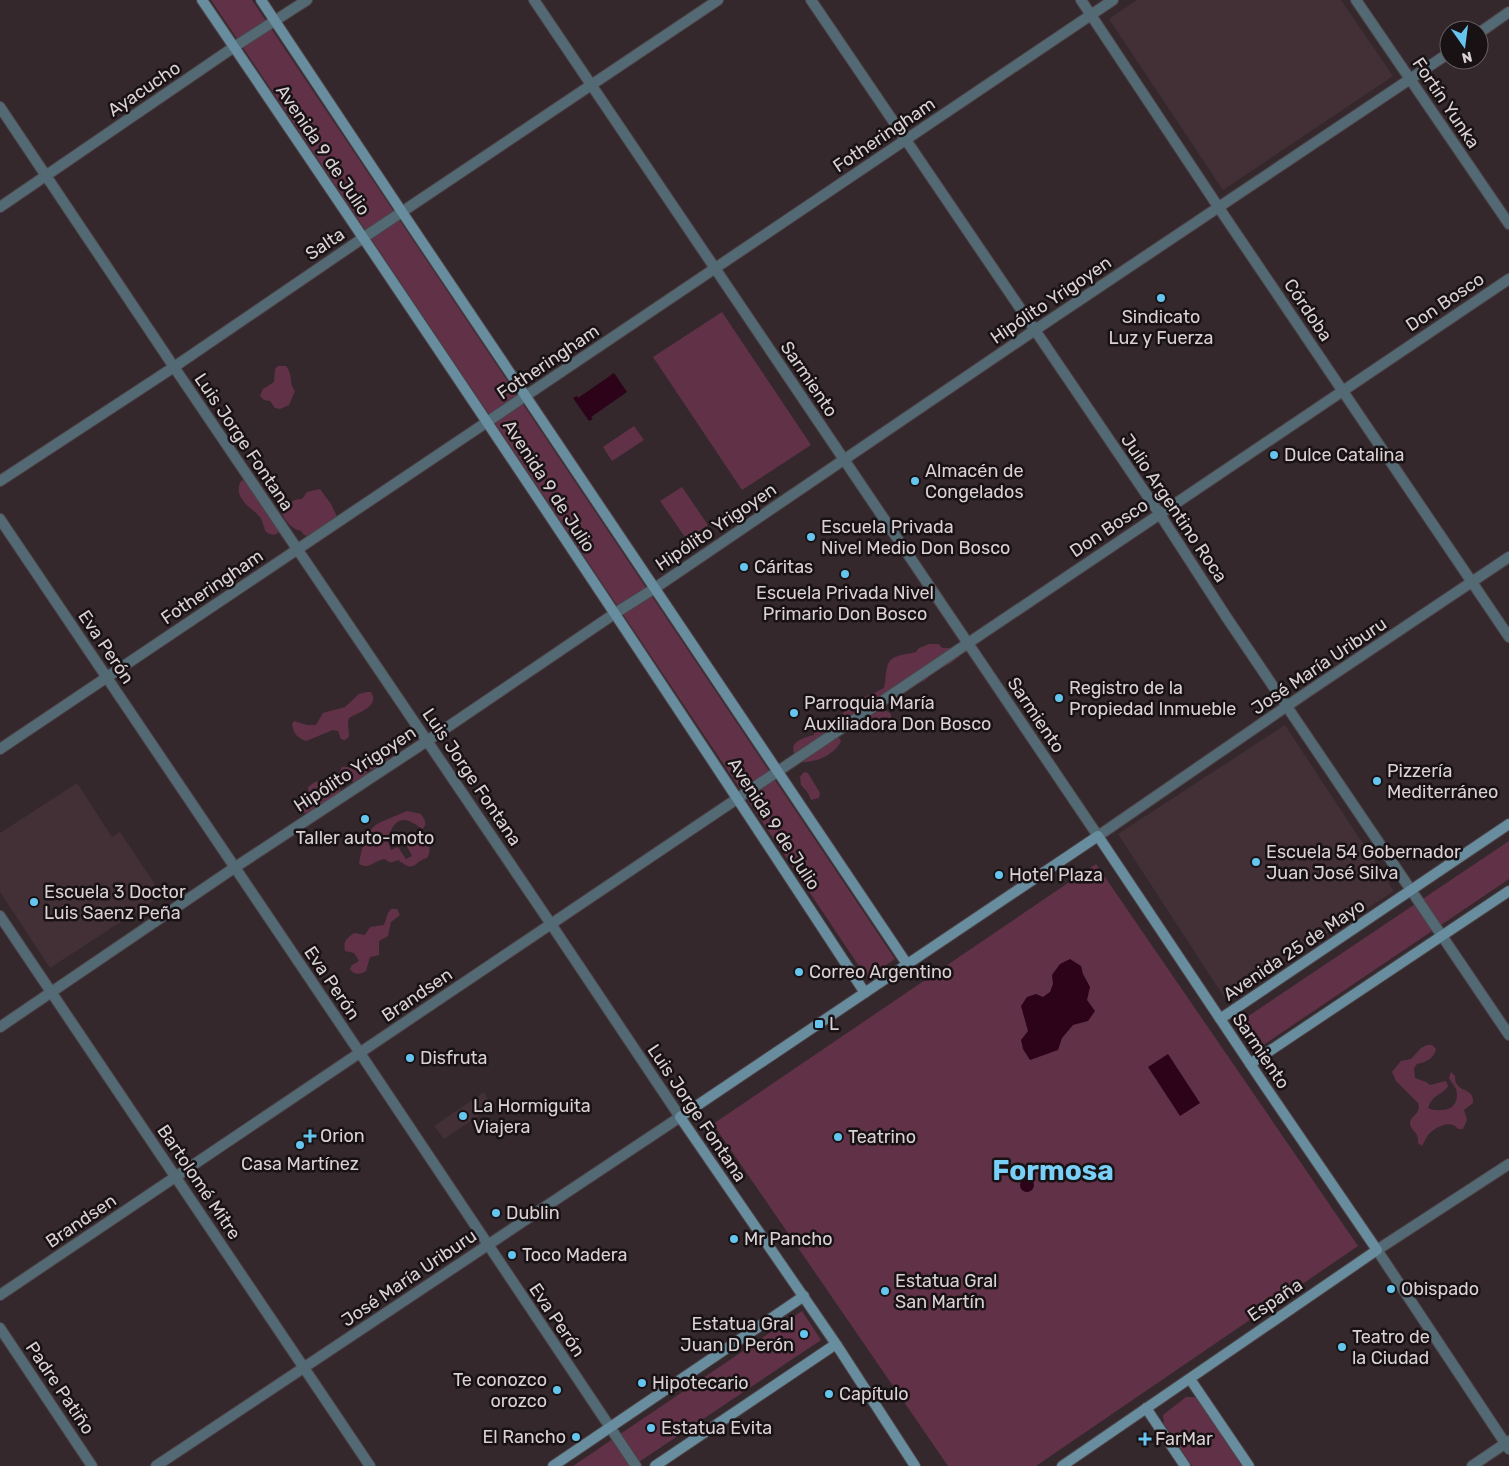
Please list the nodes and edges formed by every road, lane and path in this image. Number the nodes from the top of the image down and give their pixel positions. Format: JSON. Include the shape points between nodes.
{"nodes":[{"id":1,"x":202,"y":0,"type":"edge"},
{"id":2,"x":261,"y":0,"type":"edge"},
{"id":3,"x":307,"y":0,"type":"edge"},
{"id":4,"x":534,"y":0,"type":"edge"},
{"id":5,"x":718,"y":0,"type":"edge"},
{"id":6,"x":811,"y":0,"type":"edge"},
{"id":7,"x":1081,"y":0,"type":"edge"},
{"id":8,"x":1113,"y":0,"type":"edge"},
{"id":9,"x":1356,"y":0,"type":"edge"},
{"id":10,"x":1509,"y":12,"type":"edge"},
{"id":11,"x":1091,"y":15,"type":"junction"},
{"id":12,"x":276,"y":21,"type":"junction"},
{"id":13,"x":1489,"y":25,"type":"edge"},
{"id":14,"x":234,"y":47,"type":"junction"},
{"id":15,"x":1439,"y":60,"type":"edge"},
{"id":16,"x":1410,"y":79,"type":"junction"},
{"id":17,"x":591,"y":86,"type":"junction"},
{"id":18,"x":0,"y":107,"type":"edge"},
{"id":19,"x":906,"y":139,"type":"junction"},
{"id":20,"x":47,"y":175,"type":"junction"},
{"id":21,"x":0,"y":206,"type":"edge"},
{"id":22,"x":1219,"y":208,"type":"junction"},
{"id":23,"x":402,"y":212,"type":"junction"},
{"id":24,"x":1509,"y":224,"type":"edge"},
{"id":25,"x":363,"y":238,"type":"junction"},
{"id":26,"x":716,"y":268,"type":"junction"},
{"id":27,"x":1509,"y":279,"type":"edge"},
{"id":28,"x":1035,"y":330,"type":"junction"},
{"id":29,"x":174,"y":367,"type":"junction"},
{"id":30,"x":1343,"y":390,"type":"junction"},
{"id":31,"x":526,"y":396,"type":"junction"},
{"id":32,"x":488,"y":422,"type":"junction"},
{"id":33,"x":844,"y":460,"type":"junction"},
{"id":34,"x":0,"y":481,"type":"edge"},
{"id":35,"x":1159,"y":513,"type":"junction"},
{"id":36,"x":0,"y":519,"type":"edge"},
{"id":37,"x":298,"y":549,"type":"junction"},
{"id":38,"x":1509,"y":557,"type":"edge"},
{"id":39,"x":1472,"y":582,"type":"junction"},
{"id":40,"x":655,"y":588,"type":"junction"},
{"id":41,"x":614,"y":614,"type":"junction"},
{"id":42,"x":1509,"y":637,"type":"edge"},
{"id":43,"x":968,"y":643,"type":"junction"},
{"id":44,"x":107,"y":677,"type":"junction"},
{"id":45,"x":1288,"y":706,"type":"junction"},
{"id":46,"x":427,"y":740,"type":"junction"},
{"id":47,"x":0,"y":748,"type":"edge"},
{"id":48,"x":778,"y":772,"type":"junction"},
{"id":49,"x":738,"y":798,"type":"junction"},
{"id":50,"x":1509,"y":824,"type":"edge"},
{"id":51,"x":1098,"y":836,"type":"junction"},
{"id":52,"x":234,"y":868,"type":"junction"},
{"id":53,"x":1412,"y":890,"type":"junction"},
{"id":54,"x":1509,"y":891,"type":"edge"},
{"id":55,"x":0,"y":916,"type":"edge"},
{"id":56,"x":551,"y":924,"type":"junction"},
{"id":57,"x":1442,"y":936,"type":"junction"},
{"id":58,"x":907,"y":964,"type":"junction"},
{"id":59,"x":51,"y":992,"type":"junction"},
{"id":60,"x":865,"y":993,"type":"junction"},
{"id":61,"x":1220,"y":1019,"type":"junction"},
{"id":62,"x":0,"y":1026,"type":"edge"},
{"id":63,"x":1509,"y":1034,"type":"edge"},
{"id":64,"x":360,"y":1053,"type":"junction"},
{"id":65,"x":1250,"y":1064,"type":"junction"},
{"id":66,"x":680,"y":1117,"type":"junction"},
{"id":67,"x":1509,"y":1164,"type":"edge"},
{"id":68,"x":176,"y":1177,"type":"junction"},
{"id":69,"x":487,"y":1245,"type":"junction"},
{"id":70,"x":1377,"y":1250,"type":"junction"},
{"id":71,"x":0,"y":1295,"type":"edge"},
{"id":72,"x":804,"y":1296,"type":"junction"},
{"id":73,"x":0,"y":1328,"type":"edge"},
{"id":74,"x":836,"y":1344,"type":"junction"},
{"id":75,"x":304,"y":1368,"type":"junction"},
{"id":76,"x":1190,"y":1379,"type":"junction"},
{"id":77,"x":1146,"y":1408,"type":"junction"},
{"id":78,"x":610,"y":1427,"type":"junction"},
{"id":79,"x":1508,"y":1444,"type":"edge"},
{"id":80,"x":92,"y":1466,"type":"edge"},
{"id":81,"x":156,"y":1466,"type":"edge"},
{"id":82,"x":370,"y":1466,"type":"edge"},
{"id":83,"x":553,"y":1466,"type":"edge"},
{"id":84,"x":636,"y":1466,"type":"edge"},
{"id":85,"x":655,"y":1466,"type":"edge"},
{"id":86,"x":916,"y":1466,"type":"edge"},
{"id":87,"x":1062,"y":1466,"type":"edge"},
{"id":88,"x":1185,"y":1466,"type":"edge"},
{"id":89,"x":1249,"y":1466,"type":"edge"},
{"id":90,"x":1472,"y":1466,"type":"edge"}],
"edges":[{"from":1,"to":14,"type":"main road","name":"Avenida 9 de Julio"},
{"from":2,"to":12,"type":"main road","name":"Avenida 9 de Julio"},
{"from":3,"to":12,"type":"street","name":"Ayacucho"},
{"from":4,"to":17,"type":"street","name":"Sarmiento"},
{"from":5,"to":17,"type":"street","name":"Salta"},
{"from":6,"to":19,"type":"street","name":"Julio Argentino Roca"},
{"from":7,"to":11,"type":"street","name":"Córdoba"},
{"from":8,"to":11,"type":"street","name":"Fotheringham"},
{"from":9,"to":16,"type":"street","name":"Fortín Yunka"},
{"from":10,"to":13,"type":"street"},
{"from":11,"to":19,"type":"street","name":"Fotheringham"},
{"from":11,"to":22,"type":"street","name":"Córdoba"},
{"from":12,"to":14,"type":"street","name":"Ayacucho"},
{"from":12,"to":23,"type":"main road","name":"Avenida 9 de Julio"},
{"from":14,"to":20,"type":"street","name":"Ayacucho"},
{"from":14,"to":25,"type":"main road","name":"Avenida 9 de Julio"},
{"from":15,"to":16,"type":"street","name":"Hipólito Yrigoyen"},
{"from":16,"to":22,"type":"street","name":"Hipólito Yrigoyen"},
{"from":16,"to":24,"type":"street","name":"Fortín Yunka"},
{"from":17,"to":23,"type":"street","name":"Salta"},
{"from":17,"to":26,"type":"street","name":"Sarmiento"},
{"from":18,"to":20,"type":"street","name":"Luis Jorge Fontana"},
{"from":19,"to":26,"type":"street","name":"Fotheringham"},
{"from":19,"to":28,"type":"street","name":"Julio Argentino Roca"},
{"from":20,"to":21,"type":"street","name":"Ayacucho"},
{"from":20,"to":29,"type":"street","name":"Luis Jorge Fontana"},
{"from":22,"to":28,"type":"street","name":"Hipólito Yrigoyen"},
{"from":22,"to":30,"type":"street","name":"Córdoba"},
{"from":23,"to":25,"type":"street","name":"Salta"},
{"from":23,"to":31,"type":"main road","name":"Avenida 9 de Julio"},
{"from":25,"to":29,"type":"street","name":"Salta"},
{"from":25,"to":32,"type":"main road","name":"Avenida 9 de Julio"},
{"from":26,"to":31,"type":"street","name":"Fotheringham"},
{"from":26,"to":33,"type":"street","name":"Sarmiento"},
{"from":27,"to":30,"type":"street","name":"Don Bosco"},
{"from":28,"to":33,"type":"street","name":"Hipólito Yrigoyen"},
{"from":28,"to":35,"type":"street","name":"Julio Argentino Roca"},
{"from":29,"to":34,"type":"street","name":"Salta"},
{"from":29,"to":37,"type":"street","name":"Luis Jorge Fontana"},
{"from":30,"to":35,"type":"street","name":"Don Bosco"},
{"from":30,"to":39,"type":"street","name":"Córdoba"},
{"from":31,"to":32,"type":"street","name":"Fotheringham"},
{"from":31,"to":40,"type":"main road","name":"Avenida 9 de Julio"},
{"from":32,"to":37,"type":"street","name":"Fotheringham"},
{"from":32,"to":41,"type":"main road","name":"Avenida 9 de Julio"},
{"from":33,"to":40,"type":"street","name":"Hipólito Yrigoyen"},
{"from":33,"to":43,"type":"street","name":"Sarmiento"},
{"from":35,"to":43,"type":"street","name":"Don Bosco"},
{"from":35,"to":45,"type":"street","name":"Julio Argentino Roca"},
{"from":36,"to":44,"type":"street","name":"Eva Perón"},
{"from":37,"to":44,"type":"street","name":"Fotheringham"},
{"from":37,"to":46,"type":"street","name":"Luis Jorge Fontana"},
{"from":38,"to":39,"type":"street","name":"José María Uriburu"},
{"from":39,"to":42,"type":"street","name":"Córdoba"},
{"from":39,"to":45,"type":"street","name":"José María Uriburu"},
{"from":40,"to":41,"type":"street","name":"Hipólito Yrigoyen"},
{"from":40,"to":48,"type":"main road","name":"Avenida 9 de Julio"},
{"from":41,"to":46,"type":"street","name":"Hipólito Yrigoyen"},
{"from":41,"to":49,"type":"main road","name":"Avenida 9 de Julio"},
{"from":43,"to":48,"type":"street","name":"Don Bosco"},
{"from":43,"to":51,"type":"street","name":"Sarmiento"},
{"from":44,"to":47,"type":"street","name":"Fotheringham"},
{"from":44,"to":52,"type":"street","name":"Eva Perón"},
{"from":45,"to":51,"type":"street","name":"José María Uriburu"},
{"from":45,"to":53,"type":"street","name":"Julio Argentino Roca"},
{"from":46,"to":52,"type":"street","name":"Hipólito Yrigoyen"},
{"from":46,"to":56,"type":"street","name":"Luis Jorge Fontana"},
{"from":48,"to":49,"type":"street","name":"Brandsen"},
{"from":48,"to":58,"type":"main road","name":"Avenida 9 de Julio"},
{"from":49,"to":56,"type":"street","name":"Brandsen"},
{"from":49,"to":60,"type":"main road","name":"Avenida 9 de Julio"},
{"from":50,"to":53,"type":"main road","name":"Avenida 25 de Mayo"},
{"from":51,"to":58,"type":"main road"},
{"from":51,"to":61,"type":"main road","name":"Sarmiento"},
{"from":52,"to":59,"type":"street","name":"Hipólito Yrigoyen"},
{"from":52,"to":64,"type":"street","name":"Eva Perón"},
{"from":53,"to":57,"type":"street","name":"Julio Argentino Roca"},
{"from":53,"to":61,"type":"main road","name":"Avenida 25 de Mayo"},
{"from":54,"to":57,"type":"main road"},
{"from":55,"to":59,"type":"street","name":"Bartolomé Mitre"},
{"from":56,"to":64,"type":"street","name":"Brandsen"},
{"from":56,"to":66,"type":"street","name":"Luis Jorge Fontana"},
{"from":57,"to":63,"type":"street","name":"Julio Argentino Roca"},
{"from":57,"to":65,"type":"main road"},
{"from":58,"to":60,"type":"main road"},
{"from":59,"to":62,"type":"street","name":"Hipólito Yrigoyen"},
{"from":59,"to":68,"type":"street","name":"Bartolomé Mitre"},
{"from":60,"to":66,"type":"main road"},
{"from":61,"to":65,"type":"main road","name":"Sarmiento"},
{"from":64,"to":68,"type":"street","name":"Brandsen"},
{"from":64,"to":69,"type":"street","name":"Eva Perón"},
{"from":65,"to":70,"type":"main road","name":"Sarmiento"},
{"from":66,"to":69,"type":"street","name":"José María Uriburu"},
{"from":66,"to":72,"type":"main road","name":"Luis Jorge Fontana"},
{"from":67,"to":70,"type":"street","name":"España"},
{"from":68,"to":71,"type":"street","name":"Brandsen"},
{"from":68,"to":75,"type":"street","name":"Bartolomé Mitre"},
{"from":69,"to":75,"type":"street","name":"José María Uriburu"},
{"from":69,"to":78,"type":"street","name":"Eva Perón"},
{"from":70,"to":76,"type":"main road","name":"España"},
{"from":70,"to":79,"type":"street","name":"Sarmiento"},
{"from":72,"to":74,"type":"main road","name":"Luis Jorge Fontana"},
{"from":72,"to":78,"type":"main road"},
{"from":73,"to":80,"type":"street","name":"Padre Patiño"},
{"from":74,"to":85,"type":"main road"},
{"from":74,"to":86,"type":"main road","name":"Luis Jorge Fontana"},
{"from":75,"to":81,"type":"street","name":"José María Uriburu"},
{"from":75,"to":82,"type":"street","name":"Bartolomé Mitre"},
{"from":76,"to":77,"type":"main road","name":"España"},
{"from":76,"to":89,"type":"main road"},
{"from":77,"to":87,"type":"main road","name":"España"},
{"from":77,"to":88,"type":"main road"},
{"from":78,"to":83,"type":"main road"},
{"from":78,"to":84,"type":"street","name":"Eva Perón"},
{"from":79,"to":90,"type":"street"}]}
